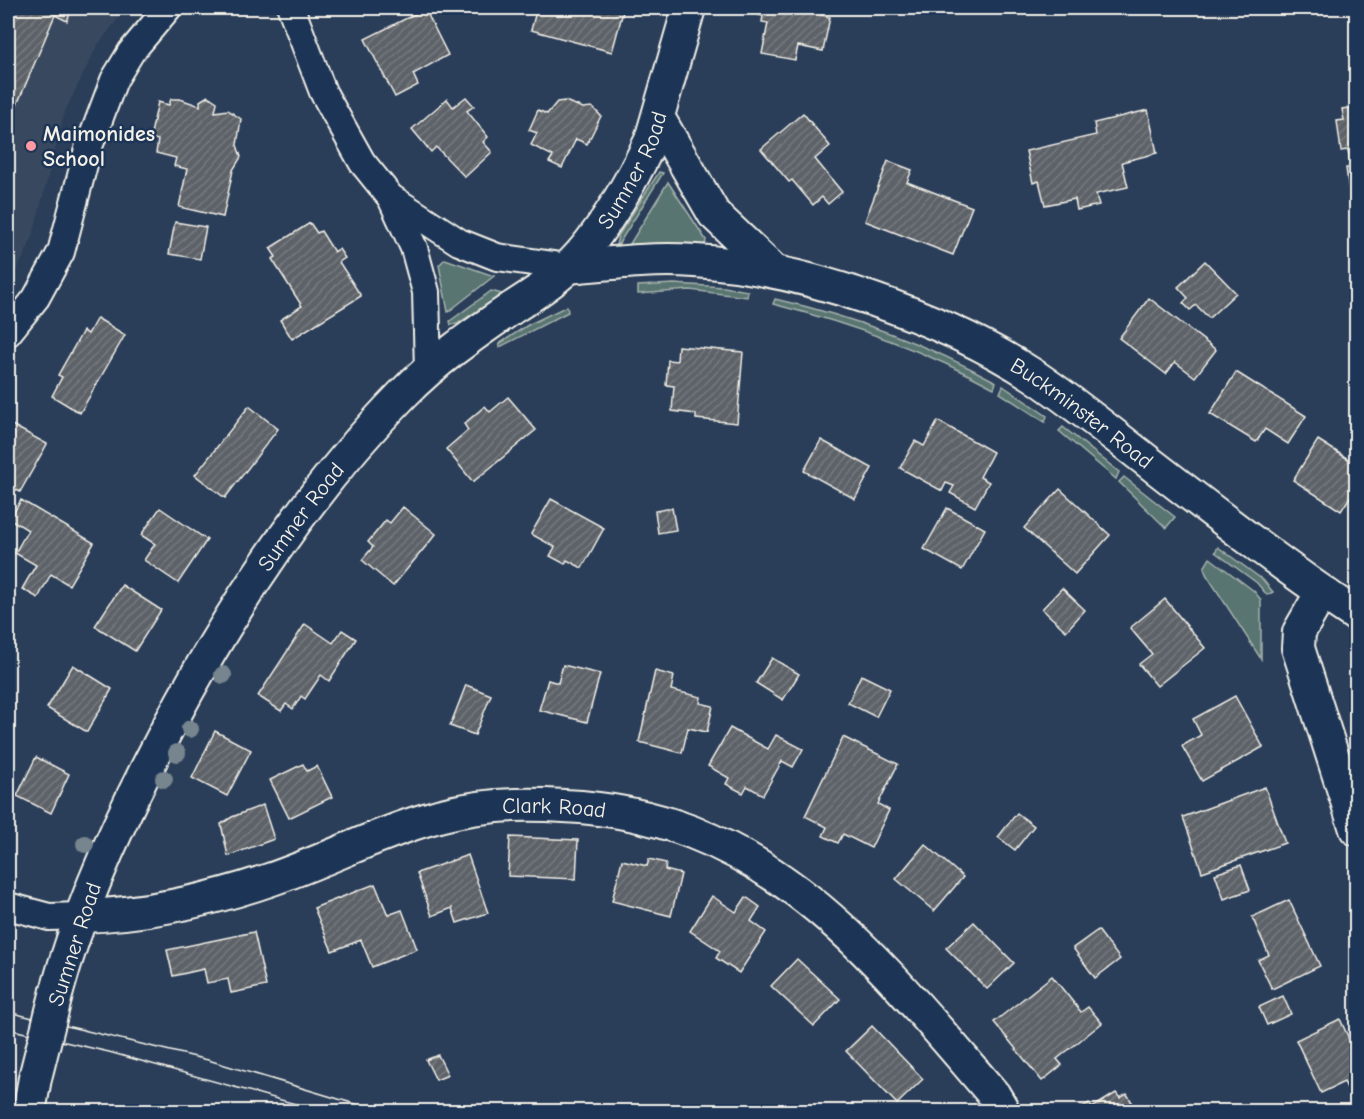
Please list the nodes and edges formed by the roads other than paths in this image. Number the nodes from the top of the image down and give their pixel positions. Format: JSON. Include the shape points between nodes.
{"nodes":[{"id":1,"x":168,"y":8,"type":"edge"},
{"id":2,"x":291,"y":8,"type":"edge"},
{"id":3,"x":689,"y":8,"type":"edge"},
{"id":4,"x":659,"y":119,"type":"junction"},
{"id":5,"x":391,"y":198,"type":"junction"},
{"id":6,"x":568,"y":267,"type":"junction"},
{"id":7,"x":774,"y":271,"type":"junction"},
{"id":8,"x":8,"y":333,"type":"edge"},
{"id":9,"x":428,"y":371,"type":"junction"},
{"id":10,"x":1322,"y":592,"type":"junction"},
{"id":11,"x":1356,"y":615,"type":"edge"},
{"id":12,"x":1356,"y":829,"type":"edge"},
{"id":13,"x":8,"y":906,"type":"edge"},
{"id":14,"x":81,"y":916,"type":"junction"},
{"id":15,"x":29,"y":1112,"type":"edge"},
{"id":16,"x":1004,"y":1112,"type":"edge"}],
"edges":[{"from":1,"to":8,"type":"street","via":[[131,52],[114,80],[88,149],[61,252],[36,298]]},
{"from":2,"to":5,"type":"street","name":"Buckminster Road","via":[[309,60],[337,120],[362,162]]},
{"from":3,"to":4,"type":"street","name":"Sumner Road"},
{"from":4,"to":6,"type":"street","name":"Sumner Road","via":[[643,158],[593,239]]},
{"from":4,"to":7,"type":"street","name":"Buckminster Road","via":[[714,214]]},
{"from":5,"to":6,"type":"street","name":"Buckminster Road","via":[[459,242],[497,257]]},
{"from":5,"to":9,"type":"street","name":"Buckminster Road","via":[[424,279]]},
{"from":6,"to":7,"type":"street","name":"Buckminster Road","via":[[693,261]]},
{"from":6,"to":9,"type":"street","name":"Sumner Road"},
{"from":7,"to":10,"type":"street","name":"Buckminster Road","via":[[859,295],[902,312],[1034,376]]},
{"from":9,"to":14,"type":"street","name":"Sumner Road","via":[[384,414],[323,485],[220,633],[142,777]]},
{"from":10,"to":11,"type":"street","name":"Buckminster Road"},
{"from":10,"to":12,"type":"street","via":[[1299,632],[1298,648]]},
{"from":13,"to":14,"type":"street","name":"Clark Road","via":[[49,917]]},
{"from":14,"to":15,"type":"street","name":"Sumner Road","bridge":true,"via":[[57,991]]},
{"from":14,"to":16,"type":"street","name":"Clark Road","via":[[134,912],[220,896],[426,819],[483,806],[516,803],[592,807],[670,822],[743,854],[810,899],[906,993],[994,1095]]}]}
